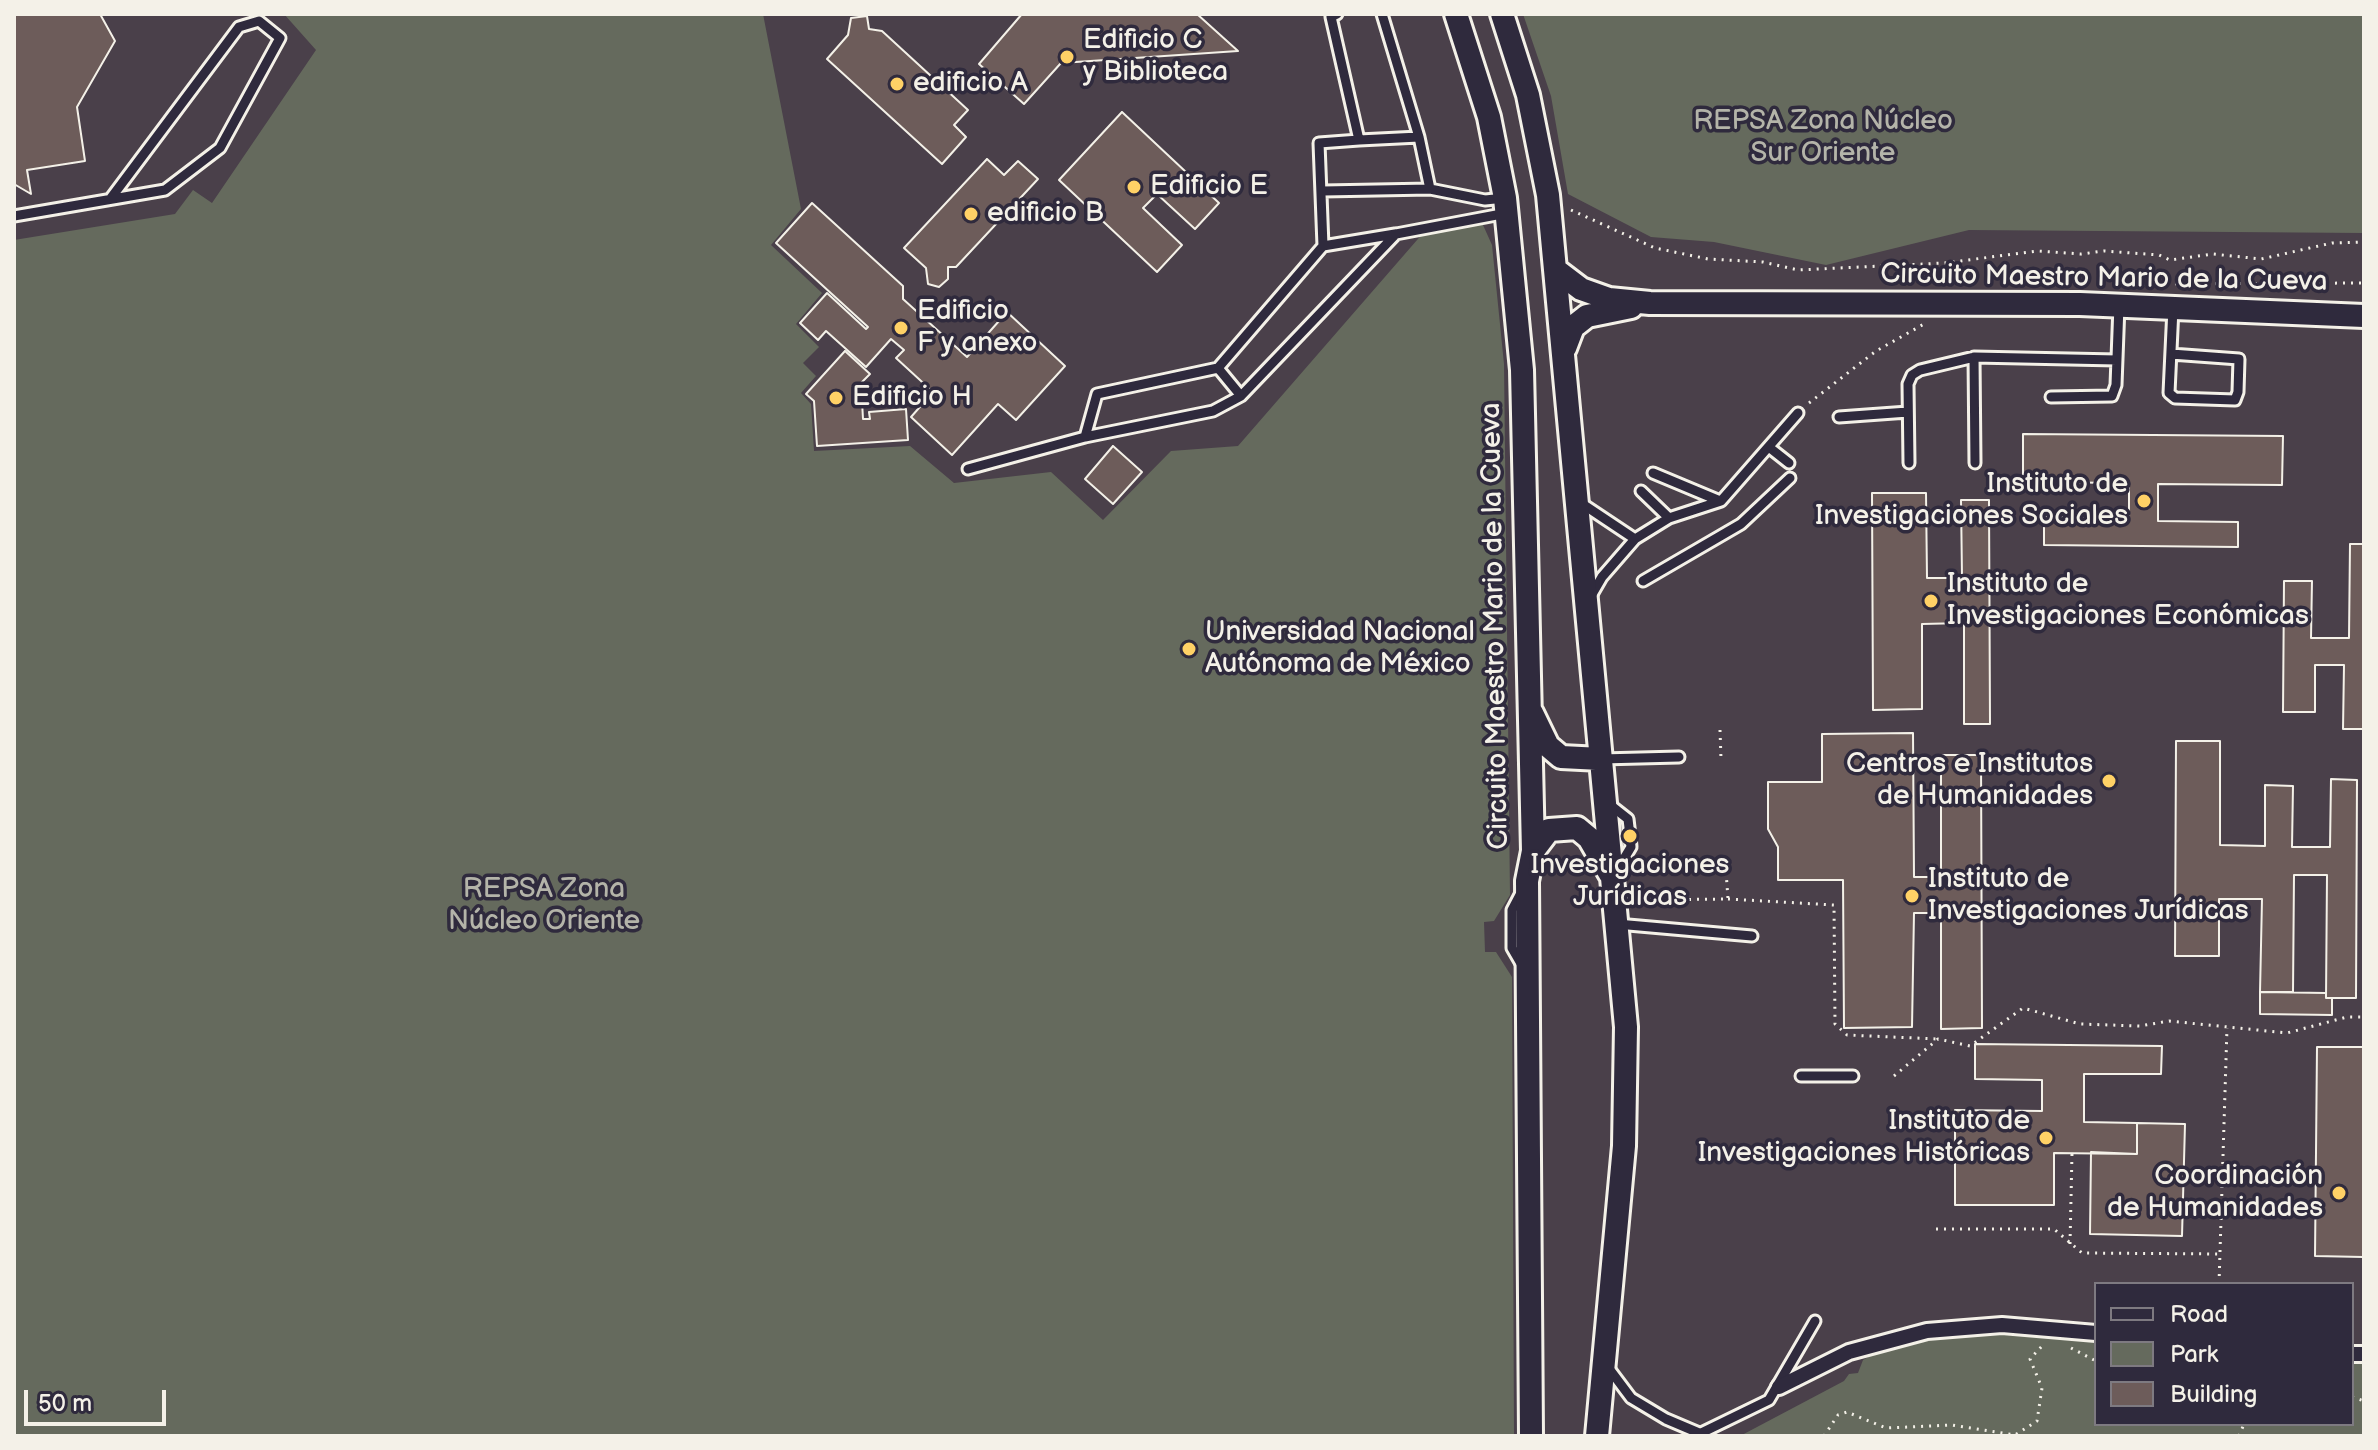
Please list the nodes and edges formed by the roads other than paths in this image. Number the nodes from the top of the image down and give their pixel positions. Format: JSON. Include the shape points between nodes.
{"nodes":[{"id":1,"x":1337,"y":14,"type":"edge"},
{"id":2,"x":1382,"y":14,"type":"edge"},
{"id":3,"x":1456,"y":14,"type":"edge"},
{"id":4,"x":1502,"y":14,"type":"edge"},
{"id":5,"x":1419,"y":137,"type":"junction"},
{"id":6,"x":1359,"y":140,"type":"junction"},
{"id":7,"x":1430,"y":189,"type":"junction"},
{"id":8,"x":1323,"y":191,"type":"junction"},
{"id":9,"x":111,"y":198,"type":"junction"},
{"id":10,"x":1506,"y":205,"type":"junction"},
{"id":11,"x":14,"y":216,"type":"edge"},
{"id":12,"x":1396,"y":234,"type":"junction"},
{"id":13,"x":1323,"y":246,"type":"junction"},
{"id":14,"x":1556,"y":270,"type":"junction"},
{"id":15,"x":1650,"y":303,"type":"junction"},
{"id":16,"x":2119,"y":305,"type":"junction"},
{"id":17,"x":2173,"y":308,"type":"junction"},
{"id":18,"x":2364,"y":316,"type":"edge"},
{"id":19,"x":1564,"y":353,"type":"junction"},
{"id":20,"x":2171,"y":354,"type":"junction"},
{"id":21,"x":1974,"y":357,"type":"junction"},
{"id":22,"x":2117,"y":360,"type":"junction"},
{"id":23,"x":1218,"y":368,"type":"junction"},
{"id":24,"x":1241,"y":396,"type":"junction"},
{"id":25,"x":2051,"y":397,"type":"dead end"},
{"id":26,"x":1908,"y":412,"type":"junction"},
{"id":27,"x":1798,"y":413,"type":"road end"},
{"id":28,"x":1839,"y":417,"type":"dead end"},
{"id":29,"x":1085,"y":437,"type":"junction"},
{"id":30,"x":1770,"y":448,"type":"junction"},
{"id":31,"x":1789,"y":463,"type":"dead end"},
{"id":32,"x":1909,"y":463,"type":"dead end"},
{"id":33,"x":1975,"y":463,"type":"dead end"},
{"id":34,"x":968,"y":469,"type":"dead end"},
{"id":35,"x":1653,"y":473,"type":"dead end"},
{"id":36,"x":1790,"y":478,"type":"dead end"},
{"id":37,"x":1641,"y":491,"type":"dead end"},
{"id":38,"x":1577,"y":500,"type":"junction"},
{"id":39,"x":1721,"y":501,"type":"junction"},
{"id":40,"x":1669,"y":518,"type":"junction"},
{"id":41,"x":1635,"y":539,"type":"junction"},
{"id":42,"x":1643,"y":581,"type":"dead end"},
{"id":43,"x":1587,"y":602,"type":"junction"},
{"id":44,"x":1528,"y":704,"type":"junction"},
{"id":45,"x":1679,"y":757,"type":"dead end"},
{"id":46,"x":1601,"y":759,"type":"junction"},
{"id":47,"x":1533,"y":851,"type":"junction"},
{"id":48,"x":1614,"y":889,"type":"junction"},
{"id":49,"x":1617,"y":924,"type":"junction"},
{"id":50,"x":1752,"y":936,"type":"dead end"},
{"id":51,"x":1801,"y":1076,"type":"dead end"},
{"id":52,"x":1853,"y":1076,"type":"dead end"},
{"id":53,"x":1815,"y":1321,"type":"dead end"},
{"id":54,"x":2094,"y":1333,"type":"edge"},
{"id":55,"x":1603,"y":1361,"type":"junction"},
{"id":56,"x":1779,"y":1387,"type":"junction"},
{"id":57,"x":1697,"y":1434,"type":"edge"},
{"id":58,"x":1531,"y":1436,"type":"edge"},
{"id":59,"x":1597,"y":1436,"type":"edge"}],
"edges":[{"from":1,"to":6,"type":"lane","via":[[1331,17]]},
{"from":2,"to":5,"type":"lane"},
{"from":3,"to":10,"type":"street","name":"Circuito Maestro Mario de la Cueva","via":[[1489,117]]},
{"from":4,"to":14,"type":"street","via":[[1528,95]]},
{"from":5,"to":6,"type":"lane"},
{"from":5,"to":7,"type":"lane"},
{"from":6,"to":8,"type":"lane","via":[[1319,143]]},
{"from":7,"to":8,"type":"lane"},
{"from":7,"to":10,"type":"lane"},
{"from":8,"to":13,"type":"lane"},
{"from":9,"to":9,"type":"lane","via":[[165,190],[220,148],[280,38],[259,21],[239,27]]},
{"from":9,"to":11,"type":"lane"},
{"from":10,"to":12,"type":"lane"},
{"from":10,"to":44,"type":"street","name":"Circuito Maestro Mario de la Cueva","via":[[1522,370]]},
{"from":12,"to":13,"type":"lane"},
{"from":12,"to":24,"type":"lane"},
{"from":13,"to":23,"type":"lane"},
{"from":14,"to":15,"type":"street","name":"Circuito Maestro Mario de la Cueva","via":[[1581,289],[1609,299]]},
{"from":14,"to":19,"type":"street"},
{"from":15,"to":16,"type":"street","name":"Circuito Maestro Mario de la Cueva"},
{"from":15,"to":19,"type":"street","name":"Circuito Maestro Mario de la Cueva","via":[[1587,316],[1573,327]]},
{"from":16,"to":17,"type":"street","name":"Circuito Maestro Mario de la Cueva"},
{"from":16,"to":22,"type":"lane"},
{"from":17,"to":18,"type":"street","name":"Circuito Maestro Mario de la Cueva"},
{"from":17,"to":20,"type":"lane"},
{"from":19,"to":38,"type":"street"},
{"from":20,"to":20,"type":"lane","via":[[2171,397],[2235,400],[2239,359]]},
{"from":21,"to":22,"type":"lane"},
{"from":21,"to":26,"type":"lane","via":[[1912,375]]},
{"from":21,"to":33,"type":"lane"},
{"from":22,"to":25,"type":"lane","via":[[2112,396]]},
{"from":23,"to":24,"type":"lane"},
{"from":23,"to":29,"type":"lane","via":[[1097,394]]},
{"from":24,"to":29,"type":"lane","via":[[1213,411]]},
{"from":26,"to":28,"type":"lane"},
{"from":26,"to":32,"type":"lane"},
{"from":27,"to":30,"type":"lane"},
{"from":29,"to":34,"type":"lane"},
{"from":30,"to":31,"type":"lane"},
{"from":30,"to":39,"type":"lane"},
{"from":35,"to":39,"type":"lane"},
{"from":36,"to":42,"type":"lane","via":[[1741,524]]},
{"from":37,"to":40,"type":"lane"},
{"from":38,"to":41,"type":"lane"},
{"from":38,"to":43,"type":"street"},
{"from":39,"to":40,"type":"lane"},
{"from":40,"to":41,"type":"lane"},
{"from":41,"to":43,"type":"lane"},
{"from":43,"to":46,"type":"street"},
{"from":44,"to":46,"type":"street","via":[[1548,746],[1561,757]]},
{"from":44,"to":47,"type":"street","name":"Circuito Maestro Mario de la Cueva"},
{"from":45,"to":46,"type":"lane"},
{"from":46,"to":48,"type":"street"},
{"from":47,"to":48,"type":"street","via":[[1549,830],[1577,828],[1589,838]]},
{"from":47,"to":58,"type":"street","name":"Circuito Maestro Mario de la Cueva","via":[[1527,881]]},
{"from":48,"to":49,"type":"street"},
{"from":49,"to":50,"type":"lane"},
{"from":49,"to":55,"type":"street","via":[[1626,1027],[1624,1146]]},
{"from":51,"to":52,"type":"lane"},
{"from":53,"to":56,"type":"lane"},
{"from":54,"to":56,"type":"street","via":[[2002,1325],[1927,1331],[1849,1352]]},
{"from":55,"to":57,"type":"lane","via":[[1631,1398]]},
{"from":55,"to":59,"type":"street"},
{"from":56,"to":57,"type":"lane","via":[[1769,1400]]}]}
